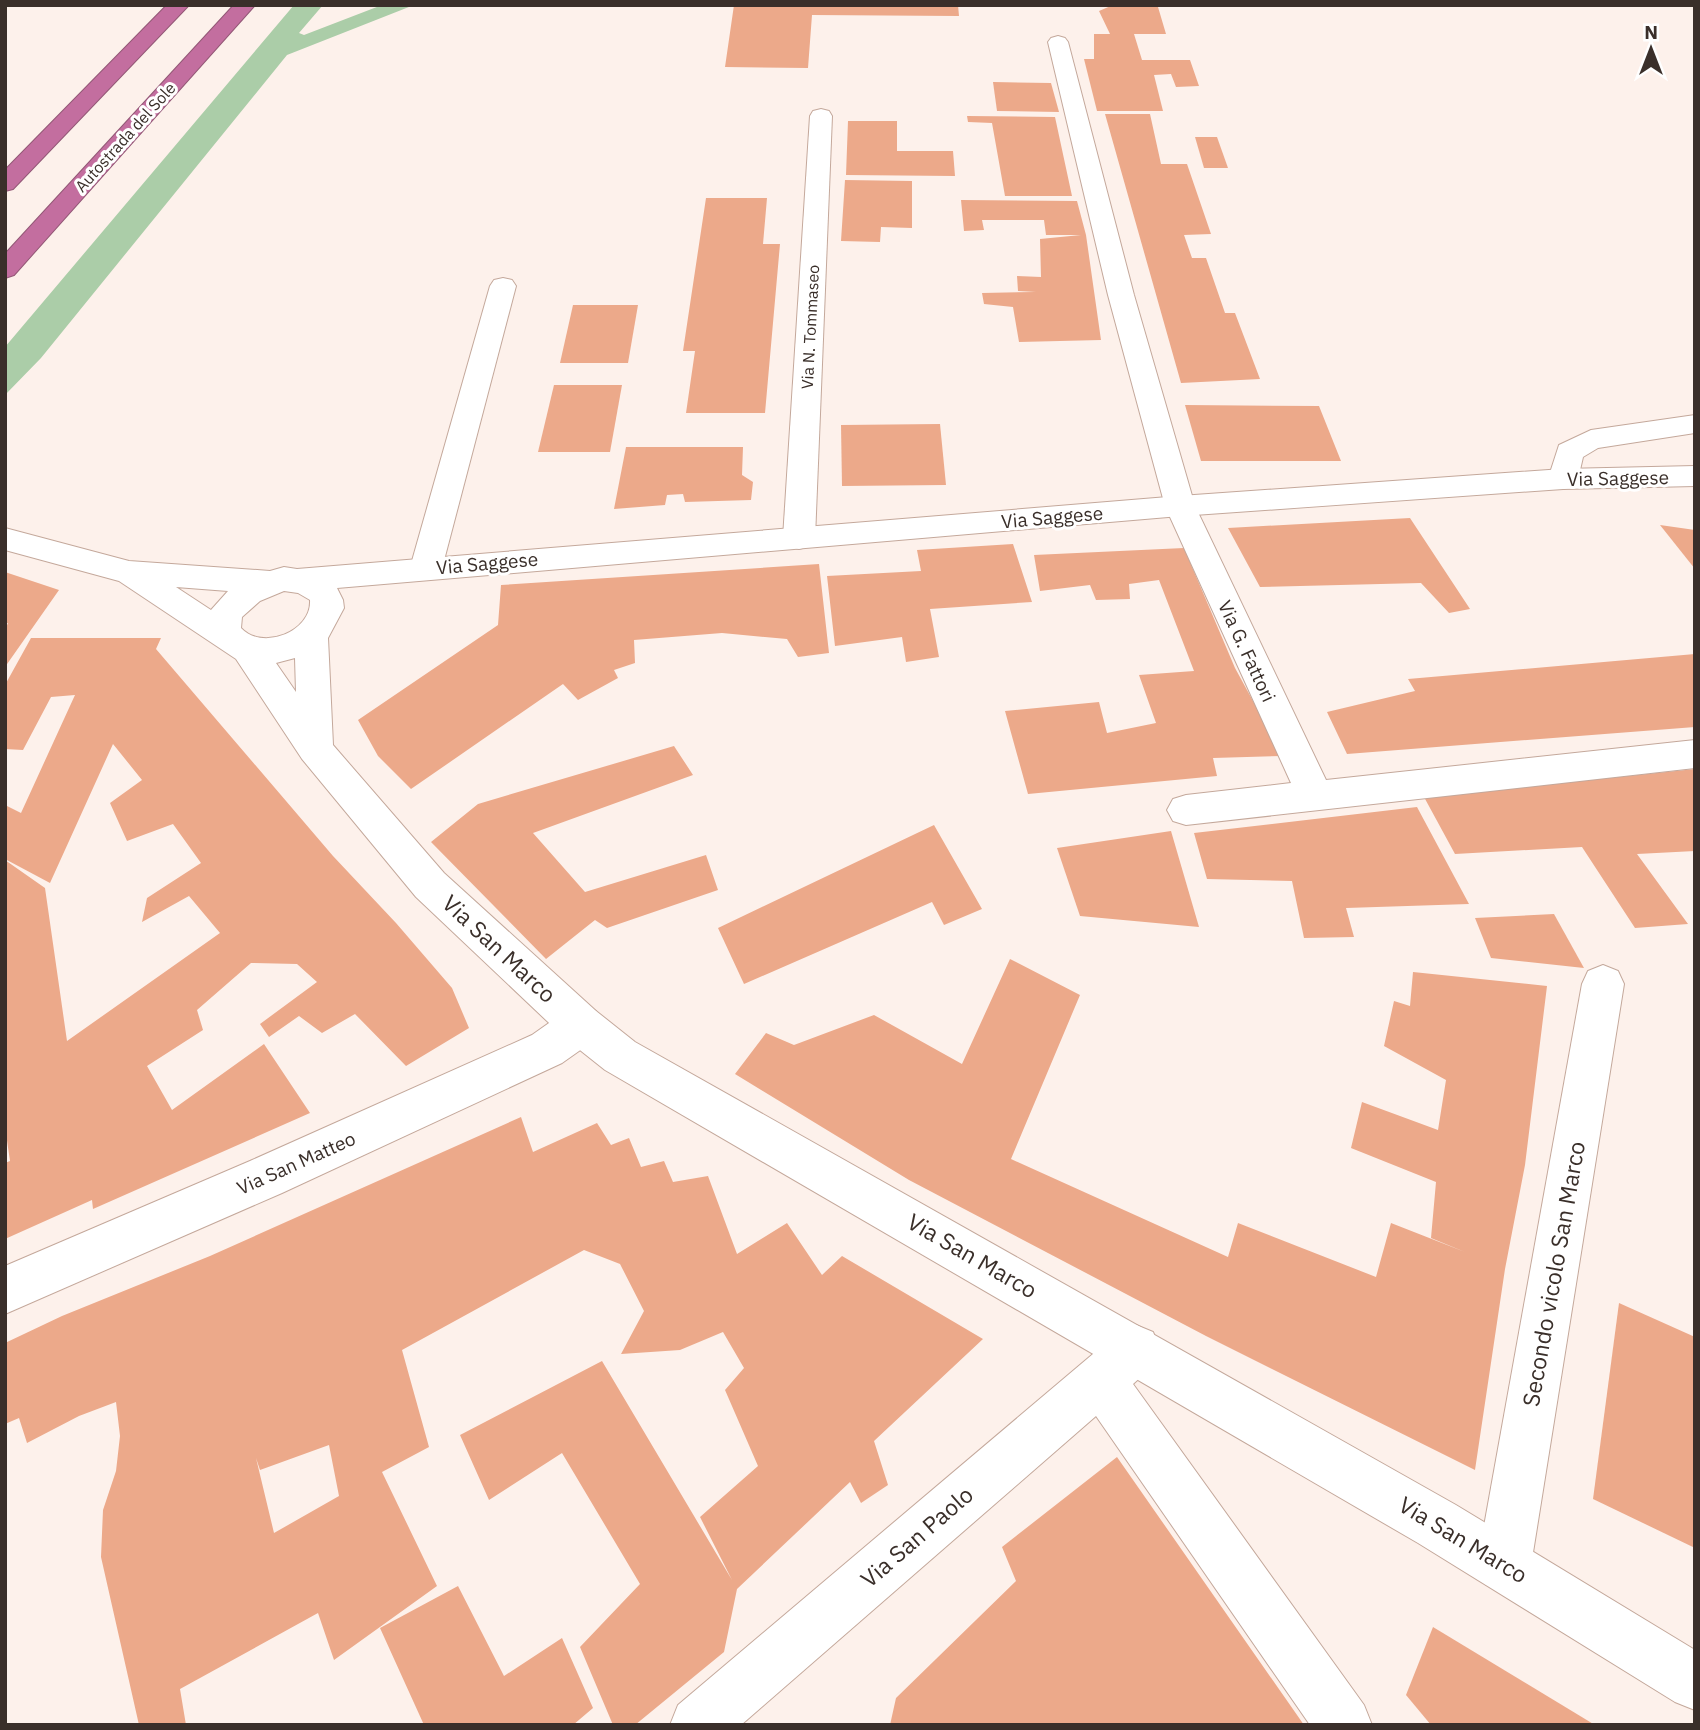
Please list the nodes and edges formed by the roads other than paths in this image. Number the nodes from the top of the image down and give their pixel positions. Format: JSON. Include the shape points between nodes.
{"nodes":[{"id":1,"x":179,"y":5,"type":"edge"},
{"id":2,"x":245,"y":5,"type":"edge"},
{"id":3,"x":1058,"y":42,"type":"dead end"},
{"id":4,"x":821,"y":116,"type":"dead end"},
{"id":5,"x":5,"y":184,"type":"edge"},
{"id":6,"x":5,"y":270,"type":"edge"},
{"id":7,"x":503,"y":286,"type":"dead end"},
{"id":8,"x":1695,"y":424,"type":"edge"},
{"id":9,"x":1695,"y":476,"type":"edge"},
{"id":10,"x":1563,"y":479,"type":"junction"},
{"id":11,"x":1180,"y":506,"type":"junction"},
{"id":12,"x":799,"y":538,"type":"junction"},
{"id":13,"x":5,"y":540,"type":"edge"},
{"id":14,"x":418,"y":569,"type":"junction"},
{"id":15,"x":129,"y":572,"type":"junction"},
{"id":16,"x":300,"y":580,"type":"junction"},
{"id":17,"x":267,"y":582,"type":"junction"},
{"id":18,"x":319,"y":623,"type":"junction"},
{"id":19,"x":242,"y":646,"type":"junction"},
{"id":20,"x":316,"y":749,"type":"junction"},
{"id":21,"x":1695,"y":754,"type":"edge"},
{"id":22,"x":1315,"y":796,"type":"junction"},
{"id":23,"x":1186,"y":810,"type":"dead end"},
{"id":24,"x":1603,"y":984,"type":"dead end"},
{"id":25,"x":581,"y":1025,"type":"junction"},
{"id":26,"x":5,"y":1290,"type":"edge"},
{"id":27,"x":1118,"y":1365,"type":"junction"},
{"id":28,"x":1504,"y":1565,"type":"junction"},
{"id":29,"x":1695,"y":1682,"type":"edge"},
{"id":30,"x":698,"y":1725,"type":"edge"},
{"id":31,"x":1344,"y":1725,"type":"edge"}],
"edges":[{"from":1,"to":5,"type":"highway"},
{"from":2,"to":6,"type":"highway","name":"Autostrada del Sole"},
{"from":3,"to":11,"type":"street","name":"Via G. Fattori"},
{"from":4,"to":12,"type":"street","name":"Via N. Tommaseo"},
{"from":7,"to":14,"type":"street"},
{"from":8,"to":10,"type":"street","via":[[1578,445],[1569,452]]},
{"from":9,"to":10,"type":"street","name":"Via Saggese"},
{"from":10,"to":11,"type":"street","name":"Via Saggese"},
{"from":11,"to":12,"type":"street","name":"Via Saggese"},
{"from":11,"to":22,"type":"street","name":"Via G. Fattori"},
{"from":12,"to":14,"type":"street","name":"Via Saggese"},
{"from":13,"to":15,"type":"street"},
{"from":14,"to":16,"type":"street","name":"Via Saggese"},
{"from":14,"to":18,"type":"street"},
{"from":15,"to":17,"type":"street"},
{"from":15,"to":19,"type":"street"},
{"from":16,"to":17,"type":"street"},
{"from":16,"to":18,"type":"street","via":[[313,584],[327,600]]},
{"from":17,"to":19,"type":"street","via":[[238,598],[229,610],[228,634]]},
{"from":18,"to":19,"type":"street","via":[[281,649]]},
{"from":18,"to":20,"type":"street"},
{"from":19,"to":20,"type":"street","name":"Via San Marco"},
{"from":20,"to":25,"type":"street","name":"Via San Marco","via":[[430,885]]},
{"from":21,"to":22,"type":"street"},
{"from":22,"to":23,"type":"street"},
{"from":24,"to":28,"type":"street","name":"Secondo vicolo San Marco"},
{"from":25,"to":26,"type":"street","name":"Via San Matteo","via":[[535,1055]]},
{"from":25,"to":27,"type":"street","name":"Via San Marco","via":[[620,1056]]},
{"from":27,"to":28,"type":"street","name":"Via San Marco"},
{"from":27,"to":30,"type":"street","name":"Via San Paolo"},
{"from":27,"to":31,"type":"street"},
{"from":28,"to":29,"type":"street","name":"Via San Marco"}]}
